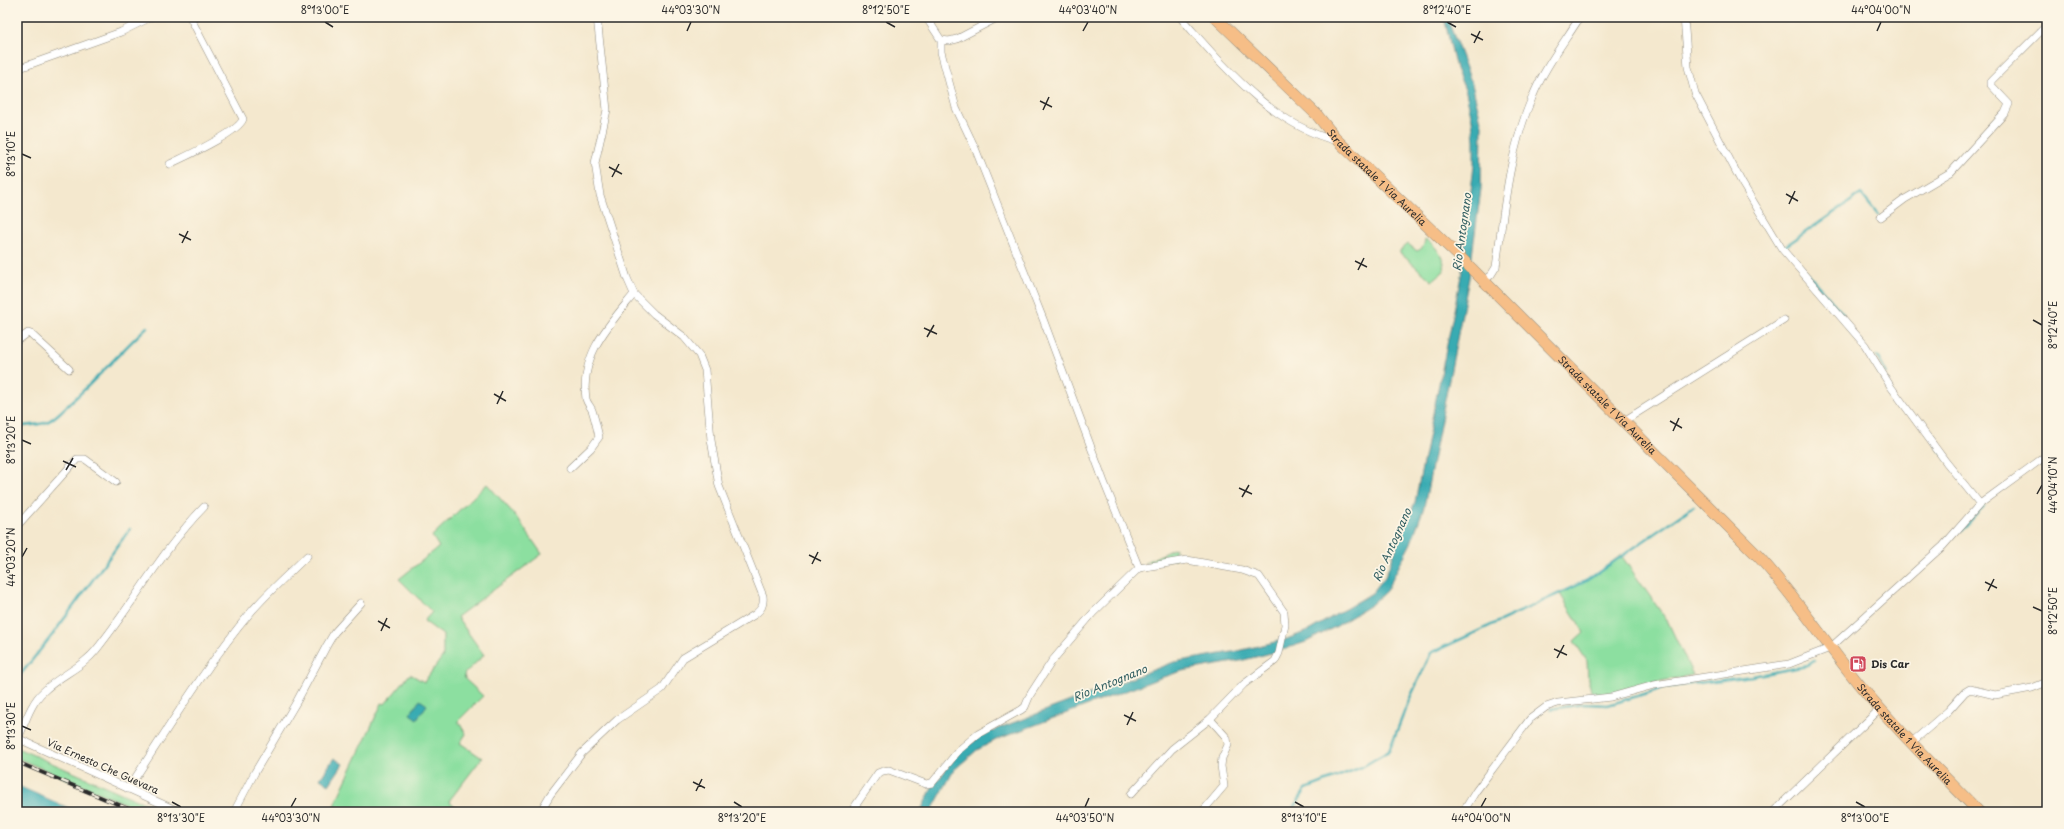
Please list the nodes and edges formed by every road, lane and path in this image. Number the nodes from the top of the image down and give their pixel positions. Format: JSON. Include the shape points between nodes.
{"nodes":[{"id":1,"x":151,"y":17,"type":"edge"},
{"id":2,"x":190,"y":17,"type":"edge"},
{"id":3,"x":597,"y":17,"type":"edge"},
{"id":4,"x":926,"y":17,"type":"edge"},
{"id":5,"x":999,"y":17,"type":"edge"},
{"id":6,"x":1180,"y":17,"type":"edge"},
{"id":7,"x":1215,"y":17,"type":"edge"},
{"id":8,"x":1580,"y":17,"type":"edge"},
{"id":9,"x":1684,"y":17,"type":"edge"},
{"id":10,"x":2047,"y":26,"type":"edge"},
{"id":11,"x":940,"y":40,"type":"junction"},
{"id":12,"x":17,"y":69,"type":"edge"},
{"id":13,"x":1338,"y":141,"type":"junction"},
{"id":14,"x":170,"y":164,"type":"dead end"},
{"id":15,"x":1881,"y":217,"type":"dead end"},
{"id":16,"x":1481,"y":280,"type":"junction"},
{"id":17,"x":634,"y":294,"type":"junction"},
{"id":18,"x":1784,"y":320,"type":"dead end"},
{"id":19,"x":17,"y":341,"type":"edge"},
{"id":20,"x":69,"y":369,"type":"dead end"},
{"id":21,"x":1624,"y":422,"type":"junction"},
{"id":22,"x":2047,"y":455,"type":"edge"},
{"id":23,"x":570,"y":468,"type":"dead end"},
{"id":24,"x":116,"y":482,"type":"dead end"},
{"id":25,"x":1980,"y":504,"type":"junction"},
{"id":26,"x":204,"y":507,"type":"dead end"},
{"id":27,"x":17,"y":526,"type":"edge"},
{"id":28,"x":307,"y":556,"type":"dead end"},
{"id":29,"x":1139,"y":568,"type":"junction"},
{"id":30,"x":361,"y":603,"type":"dead end"},
{"id":31,"x":1830,"y":648,"type":"junction"},
{"id":32,"x":2047,"y":682,"type":"edge"},
{"id":33,"x":1880,"y":709,"type":"junction"},
{"id":34,"x":1210,"y":719,"type":"junction"},
{"id":35,"x":18,"y":738,"type":"edge"},
{"id":36,"x":1912,"y":742,"type":"junction"},
{"id":37,"x":128,"y":789,"type":"junction"},
{"id":38,"x":1131,"y":794,"type":"dead end"},
{"id":39,"x":180,"y":812,"type":"edge"},
{"id":40,"x":234,"y":812,"type":"edge"},
{"id":41,"x":540,"y":812,"type":"edge"},
{"id":42,"x":851,"y":812,"type":"edge"},
{"id":43,"x":1202,"y":812,"type":"edge"},
{"id":44,"x":1463,"y":812,"type":"edge"},
{"id":45,"x":1773,"y":812,"type":"edge"},
{"id":46,"x":1979,"y":812,"type":"edge"}],
"edges":[{"from":1,"to":12,"type":"street","via":[[121,32]]},
{"from":2,"to":14,"type":"street","via":[[243,119],[241,124],[226,134]]},
{"from":3,"to":17,"type":"street","via":[[607,110],[595,169],[600,195]]},
{"from":4,"to":11,"type":"street"},
{"from":5,"to":11,"type":"street","via":[[956,39]]},
{"from":6,"to":13,"type":"street","via":[[1245,88],[1290,120],[1322,137]]},
{"from":7,"to":13,"type":"main road","name":"Strada statale 1 Via Aurelia","via":[[1317,115]]},
{"from":8,"to":16,"type":"street","via":[[1554,54],[1532,98],[1508,180],[1496,267]]},
{"from":9,"to":25,"type":"street","via":[[1688,67],[1695,93],[1742,182],[1782,249],[1865,345],[1891,387]]},
{"from":10,"to":15,"type":"street","via":[[1992,81],[1993,89],[2009,104],[2005,113],[1951,172]]},
{"from":11,"to":29,"type":"street","via":[[956,108],[1043,319]]},
{"from":13,"to":16,"type":"main road","name":"Strada statale 1 Via Aurelia"},
{"from":16,"to":21,"type":"main road","name":"Strada statale 1 Via Aurelia"},
{"from":17,"to":23,"type":"street","via":[[611,323],[589,358],[586,401],[591,408],[599,436]]},
{"from":17,"to":41,"type":"street","via":[[654,314],[684,337],[699,356],[705,370],[711,440],[719,486],[764,603],[754,616],[683,658],[662,689],[616,720],[582,753]]},
{"from":18,"to":21,"type":"street"},
{"from":19,"to":20,"type":"street","via":[[28,333],[32,334]]},
{"from":21,"to":31,"type":"main road","name":"Strada statale 1 Via Aurelia","via":[[1771,570]]},
{"from":22,"to":25,"type":"street"},
{"from":24,"to":27,"type":"street","via":[[85,459],[77,459]]},
{"from":25,"to":31,"type":"street","via":[[1943,546]]},
{"from":26,"to":35,"type":"street","via":[[172,542],[95,652],[38,697]]},
{"from":28,"to":37,"type":"street","via":[[244,620],[191,693]]},
{"from":29,"to":34,"type":"street","via":[[1187,560],[1242,570],[1259,576],[1284,612],[1285,625],[1275,661],[1244,684]]},
{"from":29,"to":42,"type":"street","via":[[1093,613],[1052,661],[1022,710],[978,734],[959,750],[932,783],[926,784],[889,770],[878,773]]},
{"from":30,"to":40,"type":"street","via":[[334,633]]},
{"from":31,"to":33,"type":"main road","name":"Strada statale 1 Via Aurelia"},
{"from":31,"to":44,"type":"street","via":[[1774,667],[1654,685],[1611,697],[1558,703],[1546,707],[1530,719]]},
{"from":32,"to":36,"type":"street","via":[[2032,688],[1995,695],[1970,689]]},
{"from":33,"to":36,"type":"main road","name":"Strada statale 1 Via Aurelia"},
{"from":33,"to":45,"type":"street"},
{"from":34,"to":38,"type":"street","via":[[1172,749]]},
{"from":34,"to":43,"type":"street","via":[[1227,738],[1228,745],[1220,766],[1224,786]]},
{"from":35,"to":37,"type":"street","name":"Via Ernesto Che Guevara"},
{"from":36,"to":46,"type":"main road","name":"Strada statale 1 Via Aurelia"},
{"from":37,"to":39,"type":"street","name":"Via Ernesto Che Guevara"}]}
